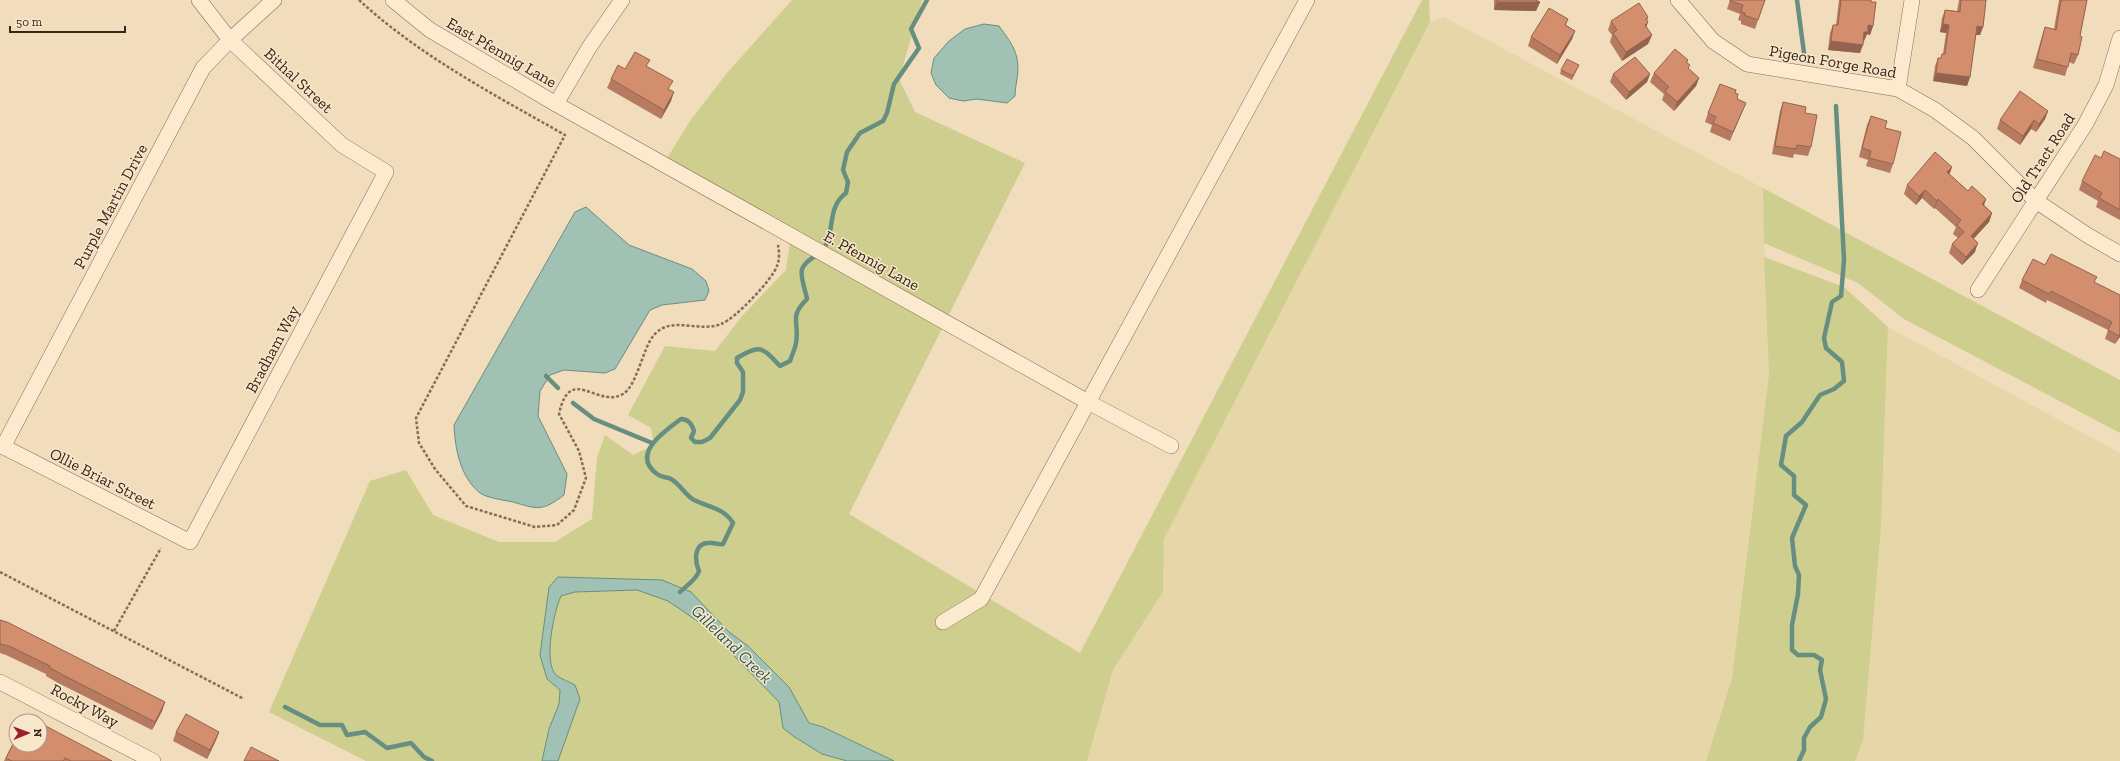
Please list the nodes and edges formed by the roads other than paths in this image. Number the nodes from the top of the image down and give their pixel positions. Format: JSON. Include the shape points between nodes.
{"nodes":[{"id":1,"x":199,"y":0,"type":"edge"},
{"id":2,"x":274,"y":0,"type":"edge"},
{"id":3,"x":393,"y":0,"type":"edge"},
{"id":4,"x":622,"y":0,"type":"edge"},
{"id":5,"x":1307,"y":0,"type":"edge"},
{"id":6,"x":1678,"y":0,"type":"edge"},
{"id":7,"x":1912,"y":0,"type":"edge"},
{"id":8,"x":2120,"y":38,"type":"edge"},
{"id":9,"x":230,"y":40,"type":"junction"},
{"id":10,"x":1898,"y":90,"type":"junction"},
{"id":11,"x":556,"y":104,"type":"junction"},
{"id":12,"x":386,"y":172,"type":"joint"},
{"id":13,"x":2036,"y":201,"type":"junction"},
{"id":14,"x":2120,"y":254,"type":"edge"},
{"id":15,"x":1978,"y":290,"type":"dead end"},
{"id":16,"x":1088,"y":402,"type":"junction"},
{"id":17,"x":1,"y":446,"type":"edge"},
{"id":18,"x":1171,"y":446,"type":"dead end"},
{"id":19,"x":190,"y":542,"type":"joint"},
{"id":20,"x":943,"y":622,"type":"dead end"},
{"id":21,"x":0,"y":682,"type":"edge"},
{"id":22,"x":153,"y":761,"type":"edge"}],
"edges":[{"from":1,"to":9,"type":"street","name":"Bithal Street"},
{"from":2,"to":9,"type":"street","name":"Purple Martin Drive"},
{"from":3,"to":11,"type":"street","name":"East Pfennig Lane","via":[[430,30]]},
{"from":4,"to":11,"type":"street","via":[[590,46]]},
{"from":5,"to":16,"type":"street"},
{"from":6,"to":10,"type":"street","name":"Pigeon Forge Road","via":[[1713,41],[1747,64]]},
{"from":7,"to":10,"type":"street"},
{"from":8,"to":13,"type":"street","name":"Old Tract Road","via":[[2106,85],[2085,125]]},
{"from":9,"to":12,"type":"street","name":"Bithal Street","via":[[342,145]]},
{"from":9,"to":17,"type":"street","name":"Purple Martin Drive","via":[[203,68]]},
{"from":10,"to":13,"type":"street","name":"Pigeon Forge Road","via":[[1935,110],[1973,138]]},
{"from":11,"to":16,"type":"street","name":"E. Pfennig Lane"},
{"from":12,"to":19,"type":"street","name":"Bradham Way"},
{"from":13,"to":14,"type":"street","name":"Pigeon Forge Road","via":[[2087,236]]},
{"from":13,"to":15,"type":"street","name":"Old Tract Road"},
{"from":16,"to":18,"type":"street","name":"E. Pfennig Lane"},
{"from":16,"to":20,"type":"street","via":[[981,599]]},
{"from":17,"to":19,"type":"street","name":"Ollie Briar Street"},
{"from":21,"to":22,"type":"street","name":"Rocky Way"}]}
